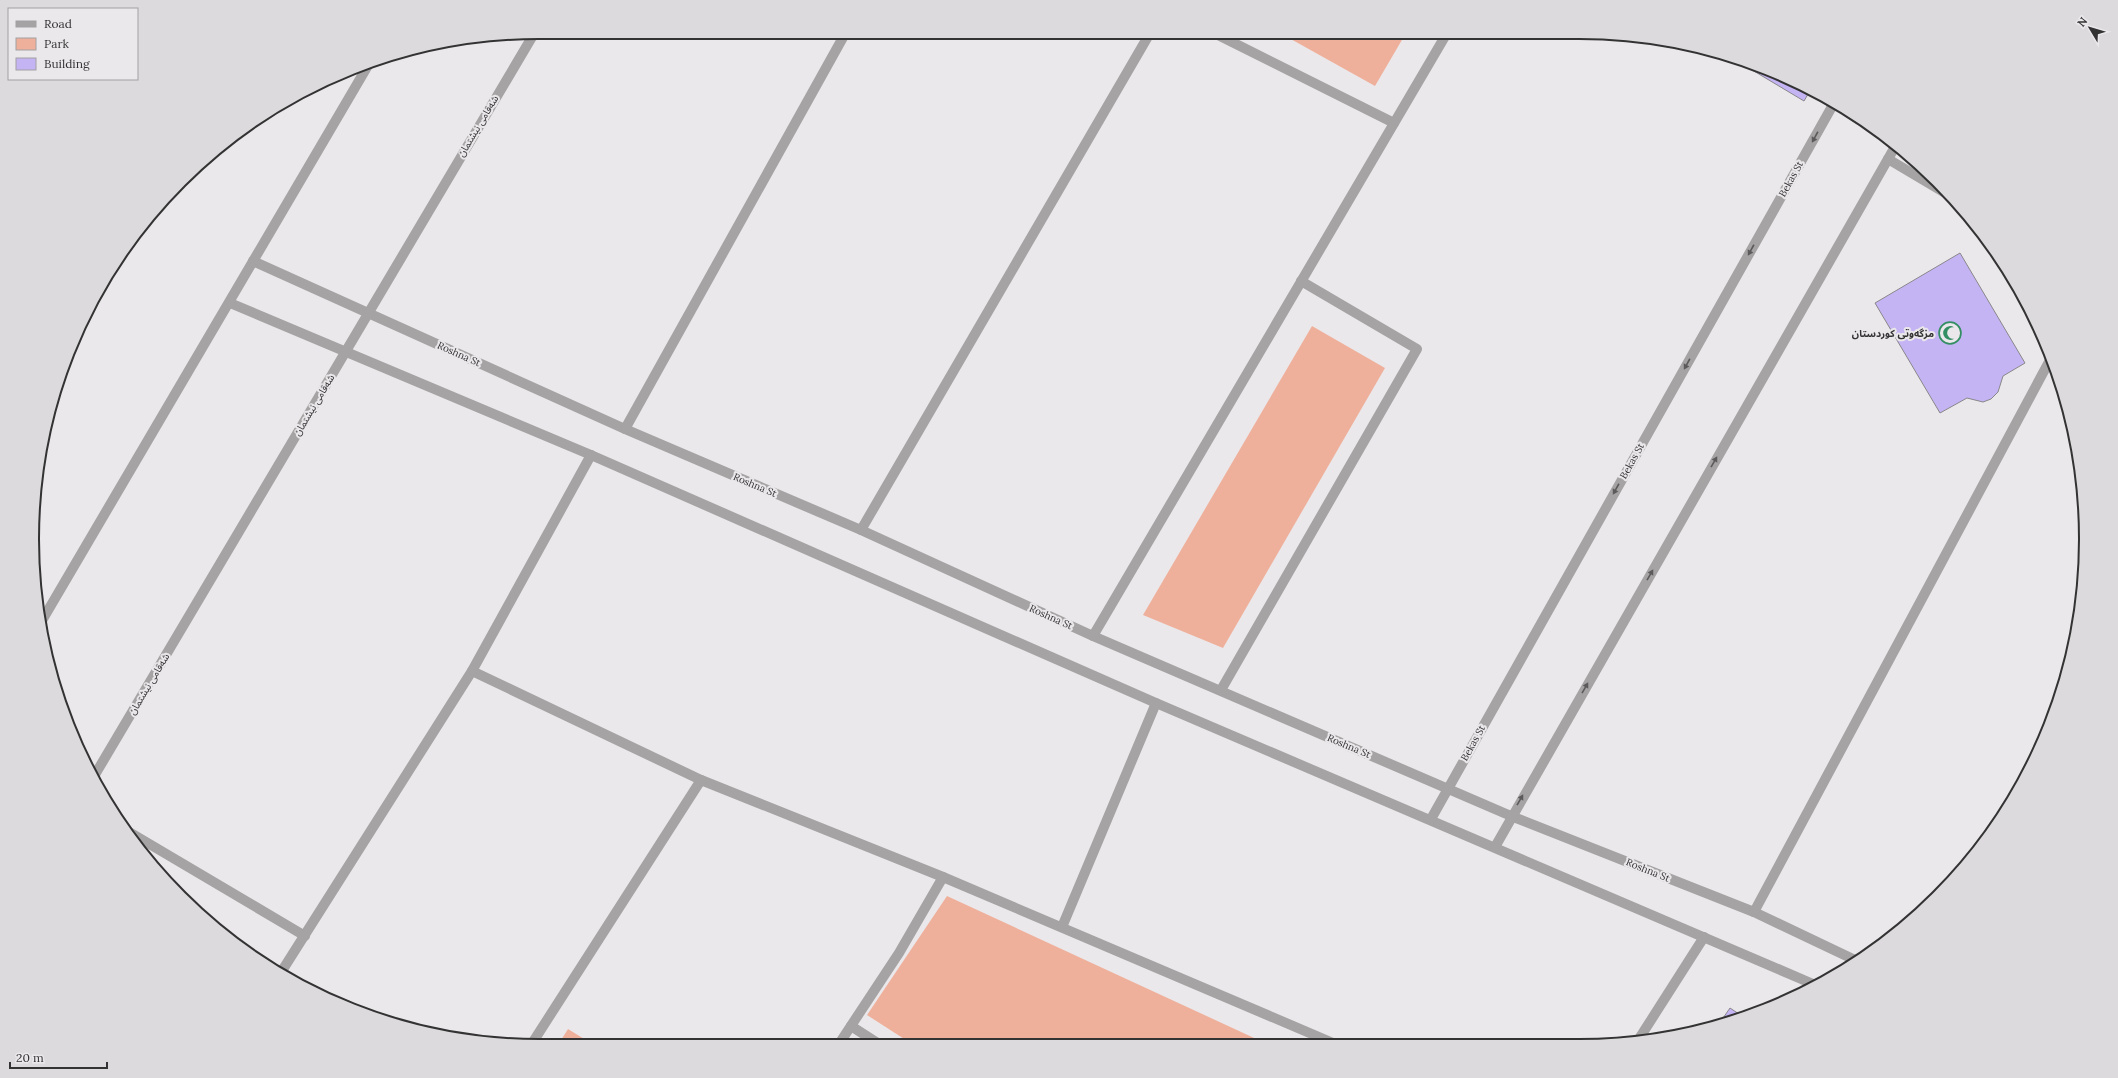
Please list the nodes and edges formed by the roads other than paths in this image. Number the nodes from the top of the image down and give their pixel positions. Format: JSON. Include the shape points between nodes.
{"nodes":[{"id":1,"x":531,"y":39,"type":"edge"},
{"id":2,"x":842,"y":39,"type":"edge"},
{"id":3,"x":1147,"y":39,"type":"edge"},
{"id":4,"x":1226,"y":39,"type":"edge"},
{"id":5,"x":1443,"y":39,"type":"edge"},
{"id":6,"x":365,"y":71,"type":"edge"},
{"id":7,"x":1831,"y":107,"type":"edge"},
{"id":8,"x":1394,"y":123,"type":"junction"},
{"id":9,"x":1893,"y":150,"type":"edge"},
{"id":10,"x":1888,"y":159,"type":"junction"},
{"id":11,"x":1934,"y":187,"type":"edge"},
{"id":12,"x":253,"y":261,"type":"junction"},
{"id":13,"x":1301,"y":281,"type":"junction"},
{"id":14,"x":230,"y":303,"type":"junction"},
{"id":15,"x":368,"y":312,"type":"junction"},
{"id":16,"x":345,"y":353,"type":"junction"},
{"id":17,"x":2047,"y":365,"type":"edge"},
{"id":18,"x":625,"y":429,"type":"junction"},
{"id":19,"x":591,"y":455,"type":"junction"},
{"id":20,"x":861,"y":530,"type":"junction"},
{"id":21,"x":45,"y":615,"type":"edge"},
{"id":22,"x":1093,"y":636,"type":"junction"},
{"id":23,"x":472,"y":671,"type":"junction"},
{"id":24,"x":1221,"y":690,"type":"junction"},
{"id":25,"x":1156,"y":702,"type":"junction"},
{"id":26,"x":97,"y":771,"type":"edge"},
{"id":27,"x":701,"y":780,"type":"junction"},
{"id":28,"x":1448,"y":789,"type":"junction"},
{"id":29,"x":1511,"y":816,"type":"junction"},
{"id":30,"x":1431,"y":819,"type":"junction"},
{"id":31,"x":138,"y":837,"type":"edge"},
{"id":32,"x":1494,"y":847,"type":"junction"},
{"id":33,"x":943,"y":877,"type":"junction"},
{"id":34,"x":1754,"y":912,"type":"junction"},
{"id":35,"x":1062,"y":927,"type":"junction"},
{"id":36,"x":305,"y":936,"type":"junction"},
{"id":37,"x":1704,"y":936,"type":"junction"},
{"id":38,"x":1852,"y":958,"type":"edge"},
{"id":39,"x":284,"y":969,"type":"edge"},
{"id":40,"x":1809,"y":982,"type":"edge"},
{"id":41,"x":851,"y":1026,"type":"junction"},
{"id":42,"x":1641,"y":1035,"type":"edge"},
{"id":43,"x":535,"y":1039,"type":"edge"},
{"id":44,"x":842,"y":1039,"type":"edge"},
{"id":45,"x":871,"y":1039,"type":"edge"},
{"id":46,"x":1326,"y":1039,"type":"edge"}],
"edges":[{"from":1,"to":15,"type":"street","name":"شەقامی نیشتمان"},
{"from":2,"to":18,"type":"street"},
{"from":3,"to":20,"type":"street"},
{"from":4,"to":8,"type":"street"},
{"from":5,"to":8,"type":"street"},
{"from":6,"to":12,"type":"street"},
{"from":7,"to":28,"type":"street","name":"Bekas St","one_way":true},
{"from":8,"to":13,"type":"street"},
{"from":9,"to":10,"type":"street"},
{"from":10,"to":11,"type":"street"},
{"from":29,"to":10,"type":"street","one_way":true},
{"from":12,"to":14,"type":"street"},
{"from":12,"to":15,"type":"street","name":"Roshna St"},
{"from":13,"to":22,"type":"street"},
{"from":13,"to":24,"type":"street","via":[[1417,349]]},
{"from":14,"to":16,"type":"street"},
{"from":14,"to":21,"type":"street"},
{"from":15,"to":16,"type":"street","name":"شەقامی نیشتمان"},
{"from":15,"to":18,"type":"street","name":"Roshna St"},
{"from":16,"to":19,"type":"street"},
{"from":16,"to":26,"type":"street","name":"شەقامی نیشتمان"},
{"from":17,"to":34,"type":"street"},
{"from":18,"to":20,"type":"street","name":"Roshna St"},
{"from":19,"to":23,"type":"street"},
{"from":19,"to":25,"type":"street"},
{"from":20,"to":22,"type":"street","name":"Roshna St"},
{"from":22,"to":24,"type":"street","name":"Roshna St"},
{"from":23,"to":27,"type":"street"},
{"from":23,"to":36,"type":"street"},
{"from":24,"to":28,"type":"street","name":"Roshna St"},
{"from":25,"to":30,"type":"street"},
{"from":25,"to":35,"type":"street"},
{"from":27,"to":33,"type":"street"},
{"from":27,"to":43,"type":"street"},
{"from":28,"to":29,"type":"street","name":"Roshna St"},
{"from":28,"to":30,"type":"street","name":"Bekas St"},
{"from":29,"to":32,"type":"street"},
{"from":29,"to":34,"type":"street","name":"Roshna St"},
{"from":30,"to":32,"type":"street"},
{"from":31,"to":36,"type":"street"},
{"from":32,"to":37,"type":"street"},
{"from":33,"to":35,"type":"street"},
{"from":33,"to":41,"type":"street","via":[[900,953]]},
{"from":34,"to":38,"type":"street","name":"Roshna St"},
{"from":35,"to":46,"type":"street"},
{"from":36,"to":39,"type":"street"},
{"from":37,"to":40,"type":"street"},
{"from":37,"to":42,"type":"street"},
{"from":41,"to":44,"type":"street"},
{"from":41,"to":45,"type":"street"}]}
